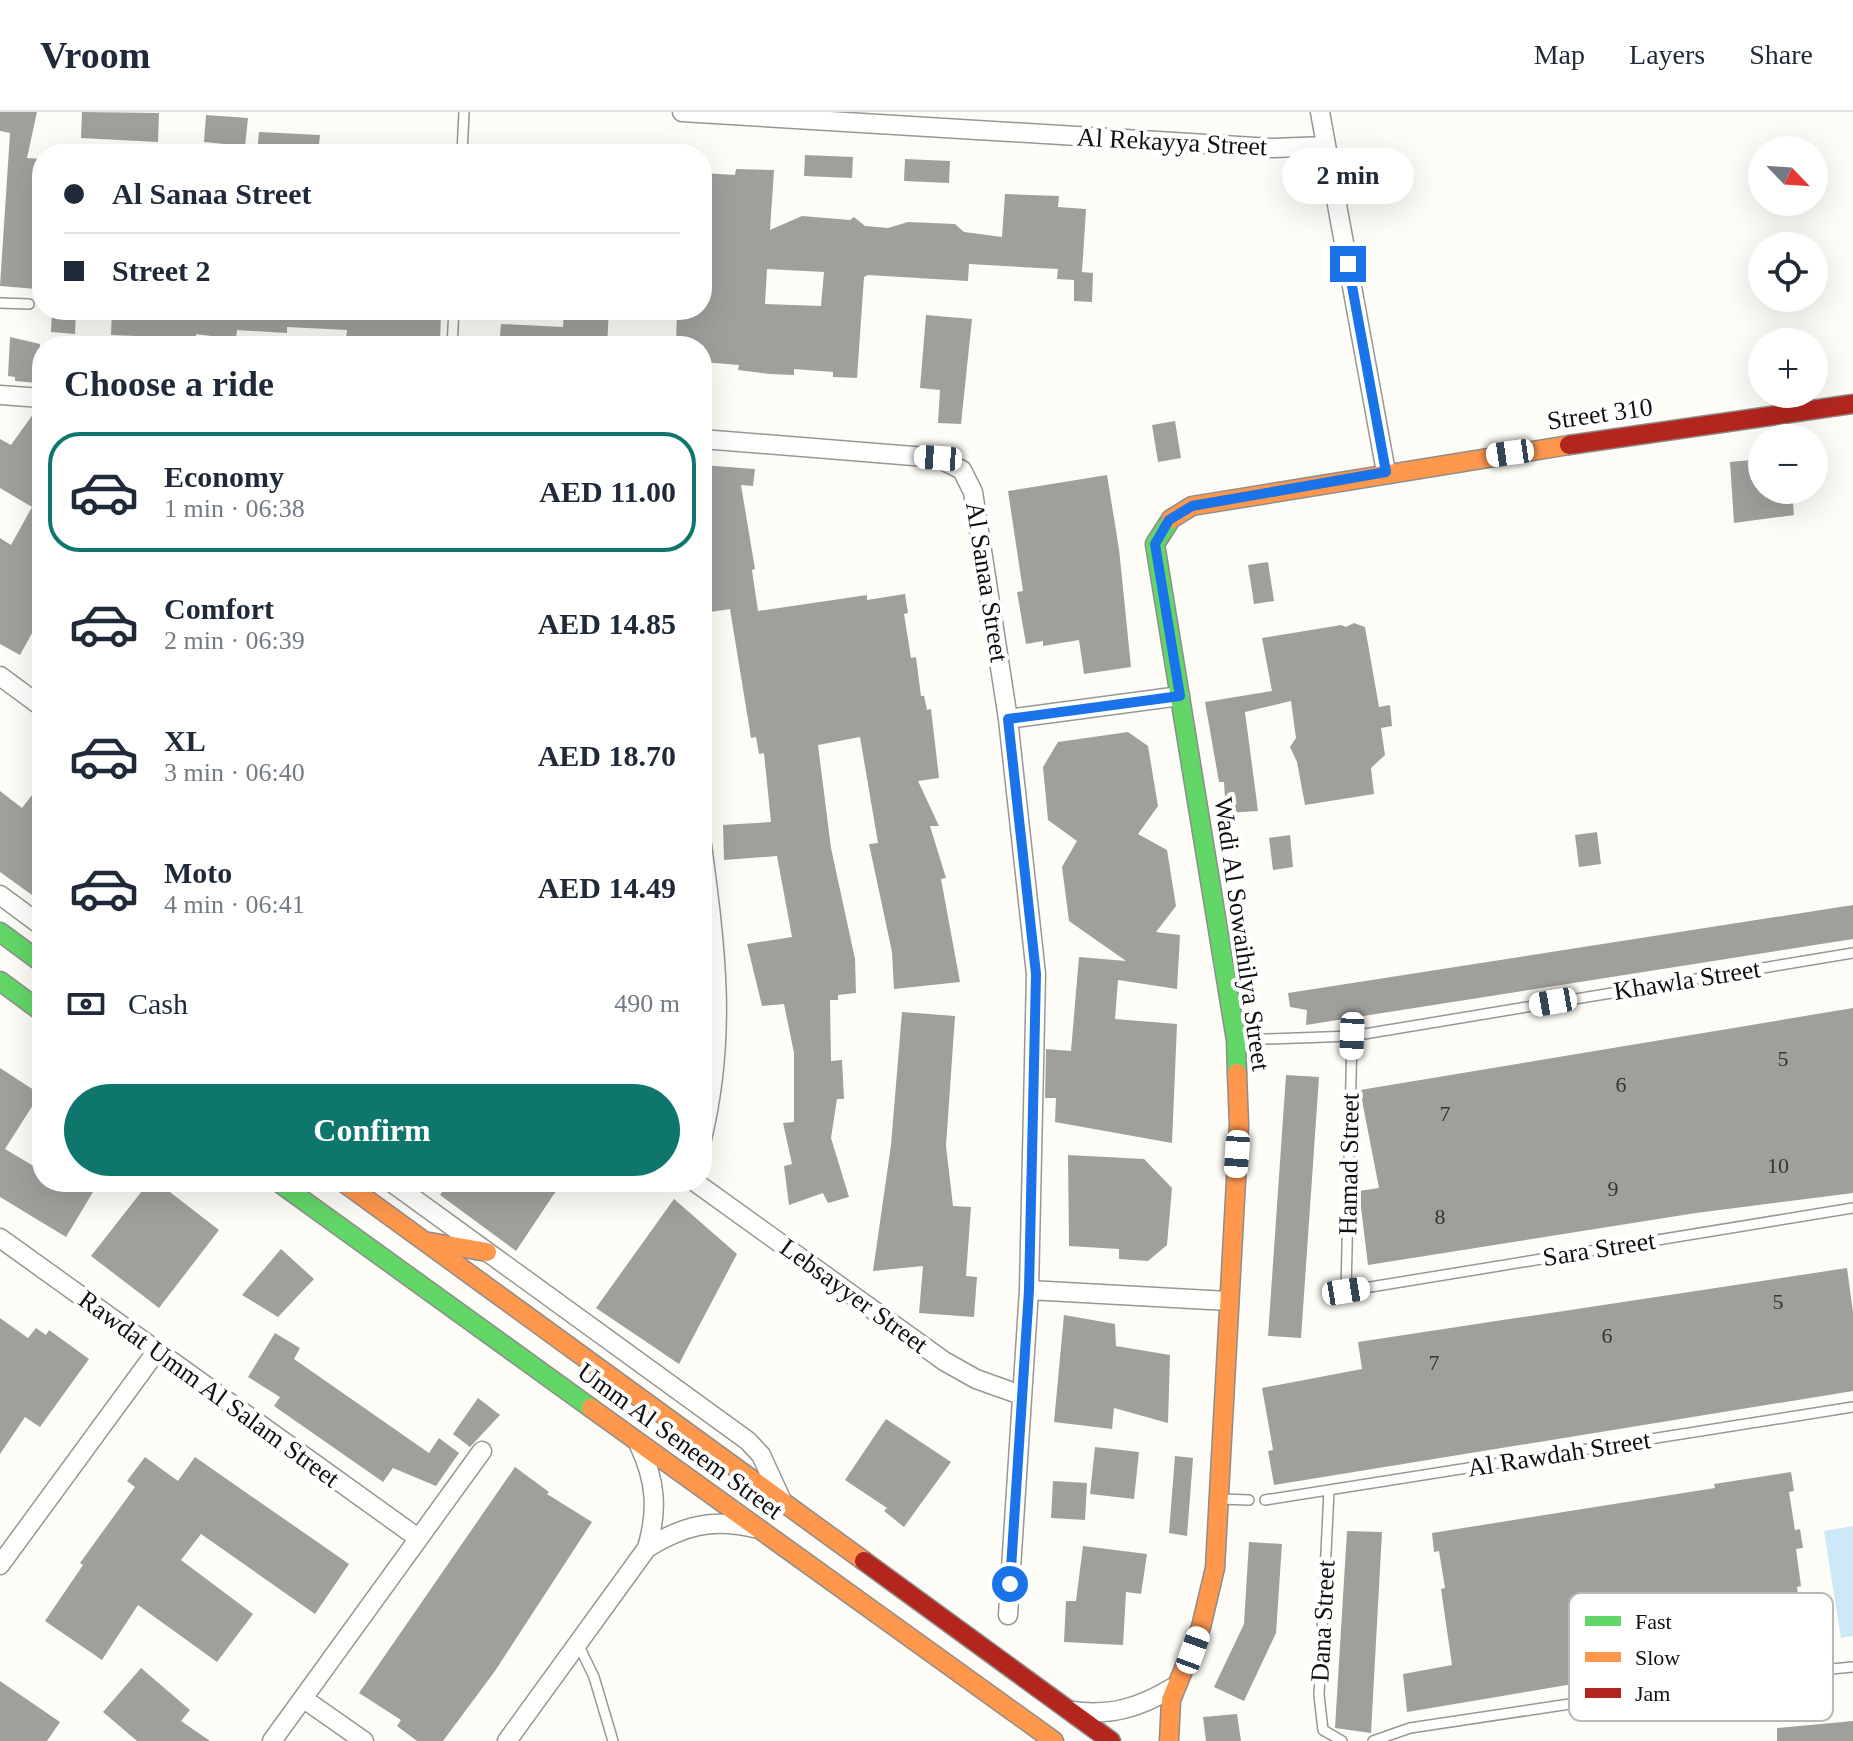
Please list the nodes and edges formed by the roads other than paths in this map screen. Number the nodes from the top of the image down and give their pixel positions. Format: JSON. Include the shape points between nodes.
{"nodes":[{"id":1,"x":464,"y":112,"type":"edge"},
{"id":2,"x":682,"y":112,"type":"edge"},
{"id":3,"x":1320,"y":112,"type":"edge"},
{"id":4,"x":462,"y":144,"type":"edge"},
{"id":5,"x":1326,"y":146,"type":"junction"},
{"id":6,"x":0,"y":303,"type":"edge"},
{"id":7,"x":29,"y":304,"type":"dead end"},
{"id":8,"x":0,"y":395,"type":"edge"},
{"id":9,"x":32,"y":397,"type":"edge"},
{"id":10,"x":1853,"y":404,"type":"edge"},
{"id":11,"x":712,"y":440,"type":"edge"},
{"id":12,"x":1386,"y":472,"type":"junction"},
{"id":13,"x":1169,"y":520,"type":"joint"},
{"id":14,"x":0,"y":676,"type":"edge"},
{"id":15,"x":1180,"y":696,"type":"junction"},
{"id":16,"x":32,"y":700,"type":"edge"},
{"id":17,"x":1008,"y":719,"type":"junction"},
{"id":18,"x":0,"y":895,"type":"edge"},
{"id":19,"x":32,"y":919,"type":"edge"},
{"id":20,"x":0,"y":932,"type":"edge"},
{"id":21,"x":1853,"y":953,"type":"edge"},
{"id":22,"x":712,"y":954,"type":"edge"},
{"id":23,"x":32,"y":956,"type":"edge"},
{"id":24,"x":0,"y":981,"type":"edge"},
{"id":25,"x":32,"y":1005,"type":"edge"},
{"id":26,"x":1352,"y":1036,"type":"junction"},
{"id":27,"x":1236,"y":1040,"type":"junction"},
{"id":28,"x":712,"y":1059,"type":"edge"},
{"id":29,"x":292,"y":1192,"type":"edge"},
{"id":30,"x":357,"y":1192,"type":"edge"},
{"id":31,"x":405,"y":1192,"type":"edge"},
{"id":32,"x":709,"y":1192,"type":"edge"},
{"id":33,"x":1853,"y":1208,"type":"edge"},
{"id":34,"x":0,"y":1238,"type":"edge"},
{"id":35,"x":423,"y":1240,"type":"junction"},
{"id":36,"x":487,"y":1252,"type":"junction"},
{"id":37,"x":1029,"y":1290,"type":"junction"},
{"id":38,"x":1346,"y":1291,"type":"joint"},
{"id":39,"x":1228,"y":1301,"type":"junction"},
{"id":40,"x":156,"y":1352,"type":"junction"},
{"id":41,"x":1021,"y":1395,"type":"junction"},
{"id":42,"x":1853,"y":1407,"type":"edge"},
{"id":43,"x":639,"y":1445,"type":"junction"},
{"id":44,"x":482,"y":1451,"type":"dead end"},
{"id":45,"x":1329,"y":1491,"type":"junction"},
{"id":46,"x":1220,"y":1499,"type":"junction"},
{"id":47,"x":1249,"y":1500,"type":"dead end"},
{"id":48,"x":1265,"y":1500,"type":"dead end"},
{"id":49,"x":783,"y":1503,"type":"junction"},
{"id":50,"x":758,"y":1529,"type":"junction"},
{"id":51,"x":418,"y":1538,"type":"junction"},
{"id":52,"x":647,"y":1548,"type":"junction"},
{"id":53,"x":0,"y":1565,"type":"edge"},
{"id":54,"x":1008,"y":1615,"type":"dead end"},
{"id":55,"x":578,"y":1644,"type":"junction"},
{"id":56,"x":1853,"y":1667,"type":"edge"},
{"id":57,"x":1833,"y":1669,"type":"edge"},
{"id":58,"x":1172,"y":1688,"type":"junction"},
{"id":59,"x":304,"y":1699,"type":"junction"},
{"id":60,"x":1569,"y":1704,"type":"edge"},
{"id":61,"x":1068,"y":1710,"type":"junction"},
{"id":62,"x":272,"y":1741,"type":"edge"},
{"id":63,"x":364,"y":1741,"type":"edge"},
{"id":64,"x":507,"y":1741,"type":"edge"},
{"id":65,"x":613,"y":1741,"type":"edge"},
{"id":66,"x":1054,"y":1741,"type":"edge"},
{"id":67,"x":1111,"y":1741,"type":"edge"},
{"id":68,"x":1169,"y":1741,"type":"edge"},
{"id":69,"x":1342,"y":1741,"type":"edge"},
{"id":70,"x":1373,"y":1741,"type":"edge"}],
"edges":[{"from":1,"to":4,"type":"lane"},
{"from":2,"to":5,"type":"street","name":"Al Rekayya Street","via":[[1273,148]]},
{"from":3,"to":5,"type":"street"},
{"from":5,"to":12,"type":"street"},
{"from":6,"to":7,"type":"lane"},
{"from":8,"to":9,"type":"street"},
{"from":10,"to":12,"type":"main road","name":"Street 310"},
{"from":11,"to":17,"type":"street","name":"Al Sanaa Street","via":[[938,458],[962,470],[973,492]]},
{"from":12,"to":13,"type":"main road","name":"Street 310","via":[[1192,506]]},
{"from":13,"to":15,"type":"main road","name":"Wadi Al Sowaihilya Street","via":[[1155,544]]},
{"from":14,"to":16,"type":"street"},
{"from":15,"to":17,"type":"street"},
{"from":15,"to":27,"type":"main road","name":"Wadi Al Sowaihilya Street"},
{"from":17,"to":37,"type":"street","name":"Al Sanaa Street","via":[[1036,974]]},
{"from":18,"to":19,"type":"street"},
{"from":20,"to":23,"type":"main road"},
{"from":21,"to":26,"type":"lane","name":"Khawla Street"},
{"from":22,"to":28,"type":"street","via":[[720,1002]]},
{"from":24,"to":25,"type":"main road"},
{"from":26,"to":27,"type":"lane","name":"Khawla Street"},
{"from":26,"to":38,"type":"lane","name":"Hamad Street"},
{"from":27,"to":39,"type":"main road","name":"Wadi Al Sowaihilya Street","via":[[1239,1125]]},
{"from":29,"to":43,"type":"main road","name":"Umm Al Seneem Street"},
{"from":30,"to":35,"type":"main road","name":"Umm Al Seneem Street"},
{"from":31,"to":36,"type":"street","name":"Umm Al Seneem Street"},
{"from":32,"to":41,"type":"street","name":"Lebsayyer Street","via":[[944,1361]]},
{"from":33,"to":38,"type":"lane","name":"Sara Street"},
{"from":34,"to":40,"type":"street","name":"Rawdat Umm Al Salam Street"},
{"from":35,"to":36,"type":"main road"},
{"from":35,"to":49,"type":"main road","name":"Umm Al Seneem Street"},
{"from":36,"to":49,"type":"street","name":"Umm Al Seneem Street","via":[[748,1441],[761,1455]]},
{"from":37,"to":39,"type":"street"},
{"from":37,"to":41,"type":"street","name":"Al Sanaa Street"},
{"from":39,"to":46,"type":"main road","name":"Wadi Al Sowaihilya Street"},
{"from":40,"to":51,"type":"street","name":"Rawdat Umm Al Salam Street"},
{"from":40,"to":53,"type":"street"},
{"from":41,"to":54,"type":"street","name":"Al Sanaa Street"},
{"from":42,"to":45,"type":"lane","name":"Al Rawdah Street"},
{"from":43,"to":50,"type":"main road","name":"Umm Al Seneem Street"},
{"from":43,"to":52,"type":"street","via":[[655,1495],[655,1522]]},
{"from":44,"to":51,"type":"street"},
{"from":45,"to":48,"type":"lane","name":"Al Rawdah Street"},
{"from":45,"to":69,"type":"lane","name":"Dana Street","via":[[1319,1695],[1323,1730]]},
{"from":46,"to":47,"type":"lane"},
{"from":46,"to":58,"type":"main road","name":"Wadi Al Sowaihilya Street","via":[[1207,1613]]},
{"from":49,"to":61,"type":"main road","name":"Umm Al Seneem Street"},
{"from":50,"to":52,"type":"street","via":[[700,1523]]},
{"from":50,"to":66,"type":"main road","name":"Umm Al Seneem Street"},
{"from":51,"to":59,"type":"street"},
{"from":52,"to":55,"type":"street"},
{"from":55,"to":64,"type":"street"},
{"from":55,"to":65,"type":"lane"},
{"from":56,"to":57,"type":"lane"},
{"from":58,"to":61,"type":"street","via":[[1122,1711]]},
{"from":58,"to":68,"type":"main road","name":"Wadi Al Sowaihilya Street"},
{"from":59,"to":62,"type":"street"},
{"from":59,"to":63,"type":"street"},
{"from":60,"to":70,"type":"lane","via":[[1410,1728]]},
{"from":61,"to":67,"type":"main road","name":"Umm Al Seneem Street"}]}
